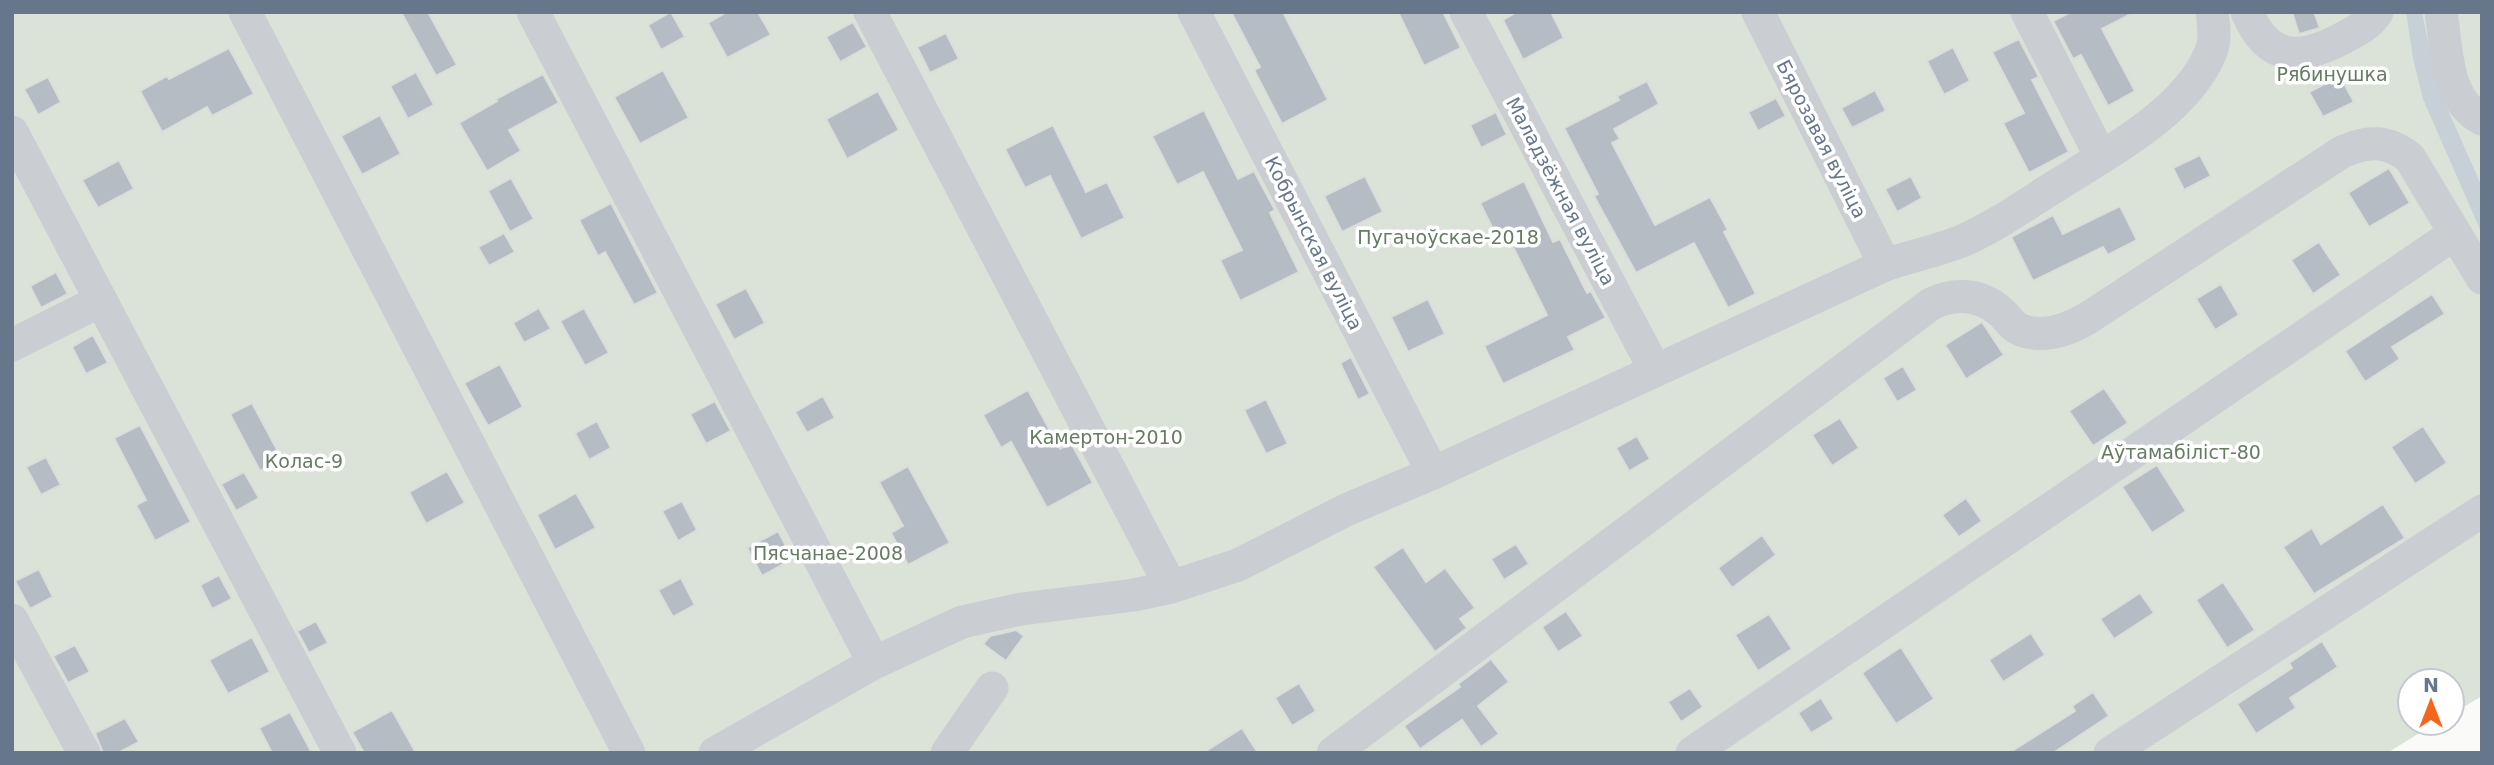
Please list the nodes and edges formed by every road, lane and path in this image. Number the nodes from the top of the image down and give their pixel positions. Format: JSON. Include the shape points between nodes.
{"nodes":[{"id":1,"x":245,"y":12,"type":"edge"},
{"id":2,"x":533,"y":12,"type":"edge"},
{"id":3,"x":870,"y":12,"type":"edge"},
{"id":4,"x":1194,"y":12,"type":"edge"},
{"id":5,"x":1466,"y":12,"type":"edge"},
{"id":6,"x":1758,"y":12,"type":"edge"},
{"id":7,"x":2027,"y":12,"type":"edge"},
{"id":8,"x":2212,"y":12,"type":"edge"},
{"id":9,"x":2247,"y":12,"type":"edge"},
{"id":10,"x":2378,"y":12,"type":"edge"},
{"id":11,"x":2441,"y":12,"type":"edge"},
{"id":12,"x":2482,"y":119,"type":"edge"},
{"id":13,"x":12,"y":132,"type":"edge"},
{"id":14,"x":2101,"y":157,"type":"junction"},
{"id":15,"x":2454,"y":234,"type":"junction"},
{"id":16,"x":1885,"y":265,"type":"junction"},
{"id":17,"x":2482,"y":278,"type":"edge"},
{"id":18,"x":100,"y":301,"type":"junction"},
{"id":19,"x":12,"y":345,"type":"edge"},
{"id":20,"x":1655,"y":370,"type":"junction"},
{"id":21,"x":1433,"y":473,"type":"junction"},
{"id":22,"x":2482,"y":511,"type":"edge"},
{"id":23,"x":1171,"y":587,"type":"junction"},
{"id":24,"x":12,"y":620,"type":"edge"},
{"id":25,"x":874,"y":663,"type":"junction"},
{"id":26,"x":992,"y":688,"type":"dead end"},
{"id":27,"x":84,"y":753,"type":"edge"},
{"id":28,"x":340,"y":753,"type":"edge"},
{"id":29,"x":629,"y":753,"type":"edge"},
{"id":30,"x":715,"y":753,"type":"edge"},
{"id":31,"x":947,"y":753,"type":"edge"},
{"id":32,"x":1333,"y":753,"type":"edge"},
{"id":33,"x":1692,"y":753,"type":"edge"},
{"id":34,"x":2110,"y":753,"type":"edge"}],
"edges":[{"from":1,"to":29,"type":"lane"},
{"from":2,"to":25,"type":"lane"},
{"from":3,"to":23,"type":"lane"},
{"from":4,"to":21,"type":"lane","name":"Кобрынская вуліца"},
{"from":5,"to":20,"type":"lane","name":"Маладзёжная вуліца"},
{"from":6,"to":16,"type":"lane","name":"Бярозавая вуліца"},
{"from":7,"to":14,"type":"lane"},
{"from":8,"to":14,"type":"lane","via":[[2212,51],[2190,87],[2148,125]]},
{"from":9,"to":10,"type":"lane","via":[[2272,48],[2299,54],[2326,47],[2363,27]]},
{"from":11,"to":12,"type":"lane","via":[[2454,89],[2469,113]]},
{"from":13,"to":18,"type":"lane"},
{"from":14,"to":16,"type":"lane","via":[[1982,231]]},
{"from":15,"to":17,"type":"lane"},
{"from":15,"to":32,"type":"lane","via":[[2410,158],[2392,146],[2370,142],[2342,152],[2088,318],[2061,331],[2019,330],[1980,298],[1953,296],[1931,304]]},
{"from":15,"to":33,"type":"lane"},
{"from":16,"to":20,"type":"lane"},
{"from":18,"to":19,"type":"lane"},
{"from":18,"to":28,"type":"lane"},
{"from":20,"to":21,"type":"lane"},
{"from":21,"to":23,"type":"lane","via":[[1346,510],[1238,565]]},
{"from":22,"to":34,"type":"lane"},
{"from":23,"to":25,"type":"lane","via":[[988,615],[938,632]]},
{"from":24,"to":27,"type":"lane"},
{"from":25,"to":30,"type":"lane"},
{"from":26,"to":31,"type":"lane"}]}
